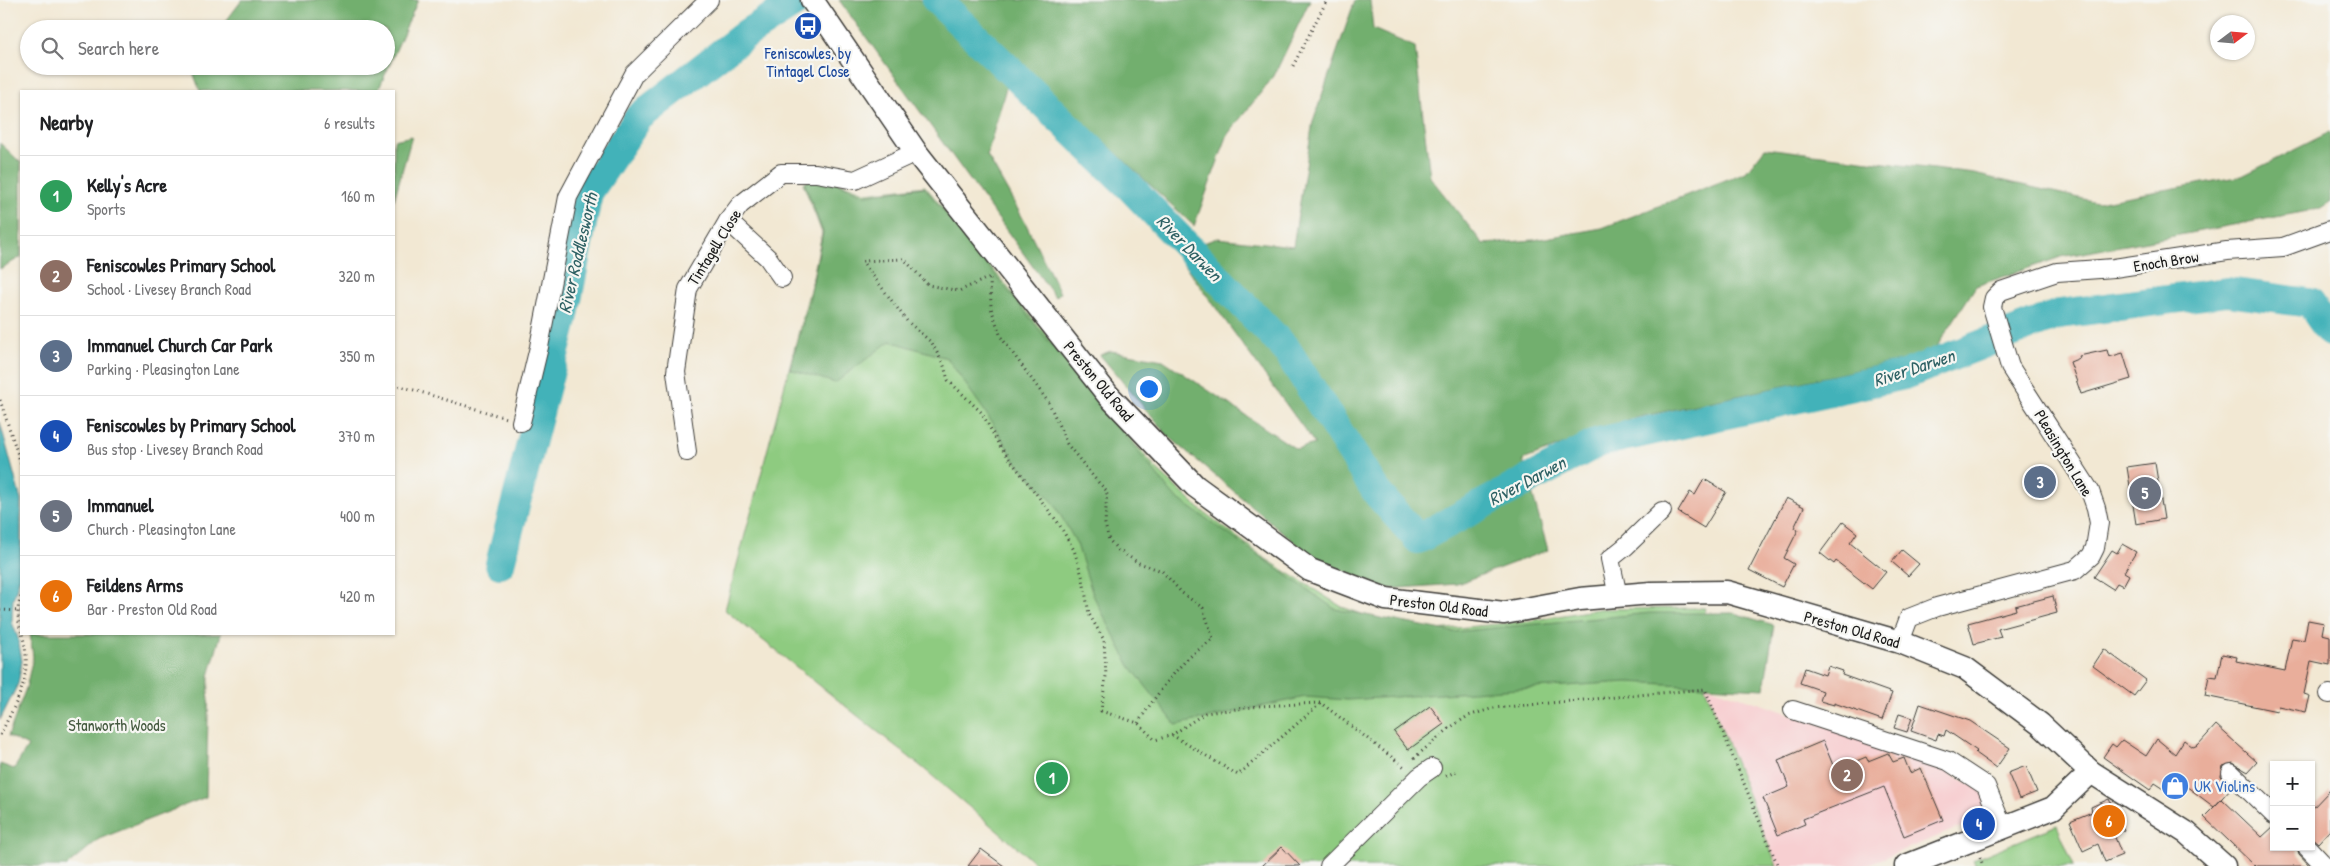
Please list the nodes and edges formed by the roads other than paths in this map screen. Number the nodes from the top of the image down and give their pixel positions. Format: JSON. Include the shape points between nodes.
{"nodes":[{"id":1,"x":709,"y":0,"type":"edge"},
{"id":2,"x":812,"y":0,"type":"edge"},
{"id":3,"x":916,"y":152,"type":"junction"},
{"id":4,"x":728,"y":221,"type":"junction"},
{"id":5,"x":2330,"y":230,"type":"edge"},
{"id":6,"x":782,"y":278,"type":"dead end"},
{"id":7,"x":2001,"y":291,"type":"joint"},
{"id":8,"x":521,"y":422,"type":"road end"},
{"id":9,"x":687,"y":452,"type":"dead end"},
{"id":10,"x":1662,"y":511,"type":"dead end"},
{"id":11,"x":1618,"y":596,"type":"junction"},
{"id":12,"x":1900,"y":642,"type":"junction"},
{"id":13,"x":1794,"y":710,"type":"dead end"},
{"id":14,"x":2090,"y":772,"type":"junction"},
{"id":15,"x":1425,"y":773,"type":"road end"},
{"id":16,"x":2231,"y":773,"type":"dead end"},
{"id":17,"x":2270,"y":811,"type":"edge"},
{"id":18,"x":2003,"y":828,"type":"junction"},
{"id":19,"x":2312,"y":851,"type":"edge"},
{"id":20,"x":2322,"y":860,"type":"edge"},
{"id":21,"x":1329,"y":866,"type":"edge"},
{"id":22,"x":1906,"y":866,"type":"edge"},
{"id":23,"x":2224,"y":866,"type":"edge"}],
"edges":[{"from":1,"to":8,"type":"street","via":[[634,74],[568,197]]},
{"from":2,"to":3,"type":"main road","name":"Preston Old Road"},
{"from":3,"to":4,"type":"street","name":"Tintagell Close","via":[[855,180],[816,173],[781,173],[740,205]]},
{"from":3,"to":11,"type":"main road","name":"Preston Old Road","via":[[1108,395],[1195,486],[1310,570],[1386,599],[1504,613],[1580,599]]},
{"from":4,"to":6,"type":"street","via":[[768,258]]},
{"from":4,"to":9,"type":"street","name":"Tintagell Close","via":[[688,289],[676,372]]},
{"from":5,"to":7,"type":"street","name":"Enoch Brow","via":[[2283,247],[2057,272]]},
{"from":7,"to":12,"type":"street","name":"Pleasington Lane","via":[[1994,298],[1992,307],[2010,367],[2090,490],[2098,523],[2096,548],[2075,570],[1937,607],[1908,618]]},
{"from":10,"to":11,"type":"street","via":[[1610,559]]},
{"from":11,"to":12,"type":"main road","name":"Preston Old Road","via":[[1727,592]]},
{"from":12,"to":14,"type":"main road","name":"Preston Old Road","via":[[1965,668],[2040,724]]},
{"from":13,"to":18,"type":"street","via":[[1948,761],[1986,786]]},
{"from":14,"to":18,"type":"main road","via":[[2053,808]]},
{"from":14,"to":23,"type":"main road","name":"Preston Old Road","via":[[2187,833]]},
{"from":15,"to":21,"type":"street"},
{"from":16,"to":17,"type":"street"},
{"from":18,"to":22,"type":"main road"},
{"from":19,"to":20,"type":"street"}]}
